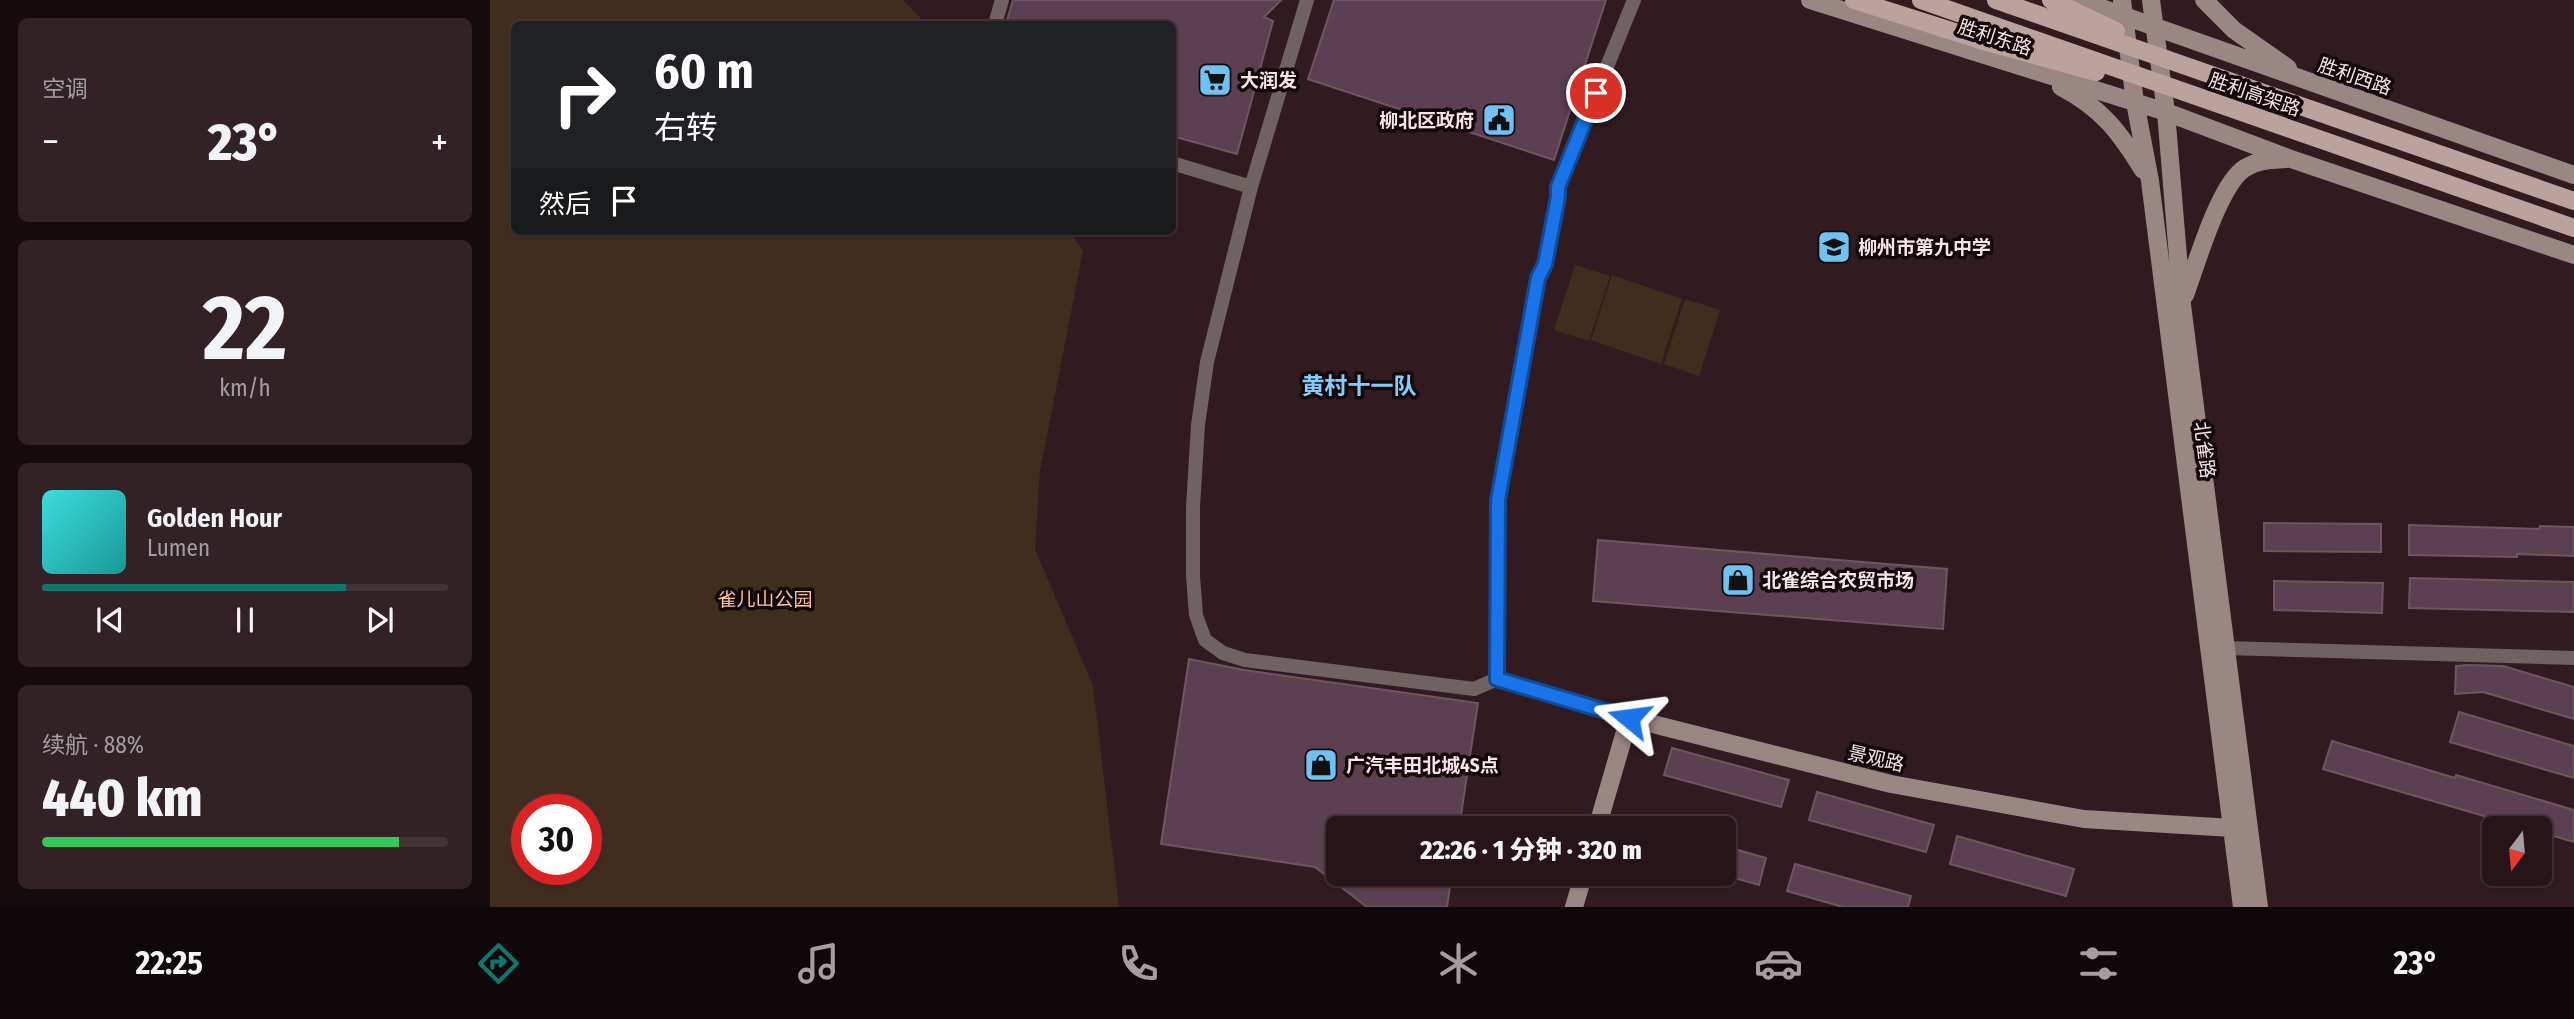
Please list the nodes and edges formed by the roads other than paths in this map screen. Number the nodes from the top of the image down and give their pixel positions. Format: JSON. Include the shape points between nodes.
{"nodes":[{"id":1,"x":1002,"y":0,"type":"edge"},
{"id":2,"x":1307,"y":0,"type":"edge"},
{"id":3,"x":1634,"y":0,"type":"edge"},
{"id":4,"x":1810,"y":0,"type":"edge"},
{"id":5,"x":1854,"y":0,"type":"edge"},
{"id":6,"x":1921,"y":0,"type":"edge"},
{"id":7,"x":1996,"y":0,"type":"edge"},
{"id":8,"x":2051,"y":0,"type":"edge"},
{"id":9,"x":2079,"y":0,"type":"edge"},
{"id":10,"x":2151,"y":0,"type":"edge"},
{"id":11,"x":2204,"y":0,"type":"edge"},
{"id":12,"x":2122,"y":8,"type":"edge"},
{"id":13,"x":996,"y":21,"type":"edge"},
{"id":14,"x":2154,"y":28,"type":"junction"},
{"id":15,"x":2192,"y":68,"type":"junction"},
{"id":16,"x":2027,"y":70,"type":"junction"},
{"id":17,"x":2305,"y":80,"type":"junction"},
{"id":18,"x":2185,"y":92,"type":"junction"},
{"id":19,"x":2135,"y":102,"type":"junction"},
{"id":20,"x":2166,"y":112,"type":"junction"},
{"id":21,"x":2291,"y":159,"type":"junction"},
{"id":22,"x":1176,"y":164,"type":"edge"},
{"id":23,"x":2574,"y":175,"type":"edge"},
{"id":24,"x":2150,"y":181,"type":"junction"},
{"id":25,"x":1251,"y":187,"type":"junction"},
{"id":26,"x":2574,"y":201,"type":"edge"},
{"id":27,"x":2574,"y":228,"type":"edge"},
{"id":28,"x":2574,"y":255,"type":"edge"},
{"id":29,"x":2182,"y":305,"type":"junction"},
{"id":30,"x":2224,"y":648,"type":"junction"},
{"id":31,"x":2574,"y":658,"type":"edge"},
{"id":32,"x":1497,"y":679,"type":"junction"},
{"id":33,"x":1629,"y":718,"type":"junction"},
{"id":34,"x":1600,"y":816,"type":"edge"},
{"id":35,"x":2232,"y":828,"type":"junction"},
{"id":36,"x":1580,"y":886,"type":"edge"},
{"id":37,"x":1574,"y":907,"type":"edge"},
{"id":38,"x":2242,"y":907,"type":"edge"},
{"id":39,"x":2259,"y":907,"type":"edge"}],
"edges":[{"from":1,"to":13,"type":"street"},
{"from":2,"to":25,"type":"street"},
{"from":3,"to":32,"type":"street","via":[[1558,187],[1545,264],[1538,278],[1498,500]]},
{"from":4,"to":16,"type":"street","name":"胜利东路"},
{"from":5,"to":18,"type":"main road","via":[[2030,54]]},
{"from":6,"to":18,"type":"main road","name":"胜利高架路"},
{"from":7,"to":15,"type":"main road","name":"胜利高架路"},
{"from":8,"to":15,"type":"main road"},
{"from":9,"to":12,"type":"street"},
{"from":10,"to":14,"type":"street","name":"北雀路"},
{"from":11,"to":17,"type":"street","via":[[2234,30]]},
{"from":12,"to":14,"type":"street","name":"胜利西路"},
{"from":12,"to":19,"type":"street","name":"北雀路"},
{"from":14,"to":17,"type":"street","name":"胜利西路"},
{"from":14,"to":20,"type":"street","name":"北雀路"},
{"from":15,"to":26,"type":"main road","name":"胜利高架路"},
{"from":16,"to":19,"type":"street","name":"胜利东路"},
{"from":16,"to":24,"type":"street","via":[[2079,96],[2112,124]]},
{"from":17,"to":23,"type":"street","name":"胜利西路"},
{"from":18,"to":27,"type":"main road","name":"胜利高架路"},
{"from":19,"to":20,"type":"street","name":"胜利东路"},
{"from":19,"to":24,"type":"street","name":"北雀路"},
{"from":20,"to":21,"type":"street"},
{"from":20,"to":29,"type":"street","name":"北雀路"},
{"from":21,"to":28,"type":"street"},
{"from":21,"to":29,"type":"street","via":[[2258,161],[2241,170],[2225,191]]},
{"from":22,"to":25,"type":"street"},
{"from":24,"to":35,"type":"street","name":"北雀路"},
{"from":25,"to":32,"type":"street","via":[[1207,362],[1198,425],[1193,576],[1196,615],[1205,640],[1223,653],[1245,660],[1474,689]]},
{"from":29,"to":30,"type":"street","name":"北雀路"},
{"from":30,"to":31,"type":"street"},
{"from":30,"to":39,"type":"street","name":"北雀路"},
{"from":32,"to":33,"type":"street"},
{"from":33,"to":34,"type":"street"},
{"from":33,"to":35,"type":"street","name":"景观路","via":[[1891,784],[2084,819]]},
{"from":35,"to":38,"type":"street","name":"北雀路"},
{"from":36,"to":37,"type":"street"}]}
